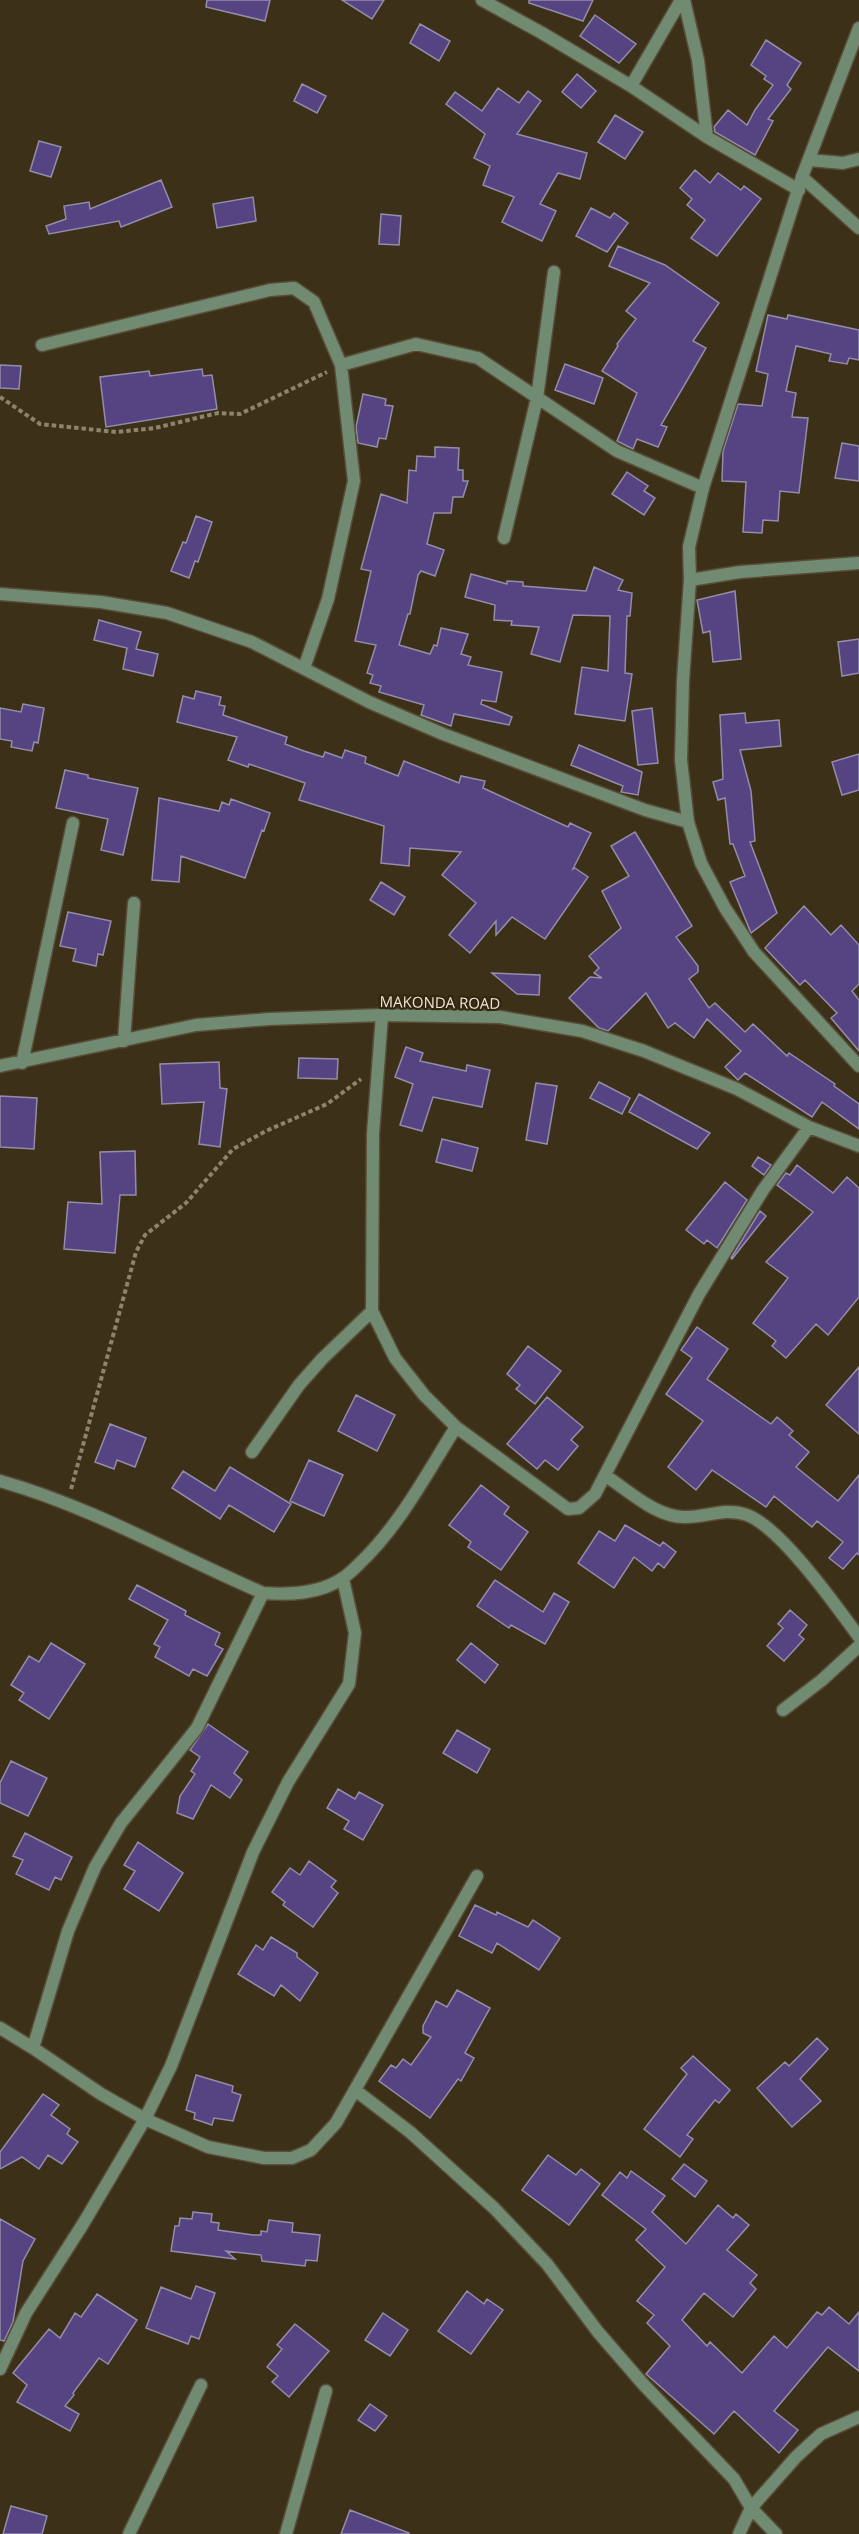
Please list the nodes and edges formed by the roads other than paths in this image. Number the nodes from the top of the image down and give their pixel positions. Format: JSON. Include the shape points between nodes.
{"nodes":[{"id":1,"x":482,"y":0,"type":"edge"},
{"id":2,"x":683,"y":0,"type":"edge"},
{"id":3,"x":859,"y":28,"type":"edge"},
{"id":4,"x":631,"y":86,"type":"junction"},
{"id":5,"x":707,"y":137,"type":"junction"},
{"id":6,"x":859,"y":159,"type":"edge"},
{"id":7,"x":809,"y":160,"type":"junction"},
{"id":8,"x":802,"y":177,"type":"junction"},
{"id":9,"x":799,"y":190,"type":"junction"},
{"id":10,"x":859,"y":228,"type":"edge"},
{"id":11,"x":554,"y":272,"type":"dead end"},
{"id":12,"x":42,"y":345,"type":"dead end"},
{"id":13,"x":341,"y":365,"type":"junction"},
{"id":14,"x":537,"y":398,"type":"junction"},
{"id":15,"x":703,"y":488,"type":"junction"},
{"id":16,"x":504,"y":538,"type":"dead end"},
{"id":17,"x":859,"y":563,"type":"edge"},
{"id":18,"x":690,"y":580,"type":"junction"},
{"id":19,"x":0,"y":594,"type":"edge"},
{"id":20,"x":304,"y":668,"type":"junction"},
{"id":21,"x":687,"y":822,"type":"junction"},
{"id":22,"x":74,"y":823,"type":"dead end"},
{"id":23,"x":134,"y":903,"type":"dead end"},
{"id":24,"x":381,"y":1016,"type":"junction"},
{"id":25,"x":124,"y":1041,"type":"junction"},
{"id":26,"x":22,"y":1063,"type":"junction"},
{"id":27,"x":0,"y":1066,"type":"edge"},
{"id":28,"x":859,"y":1066,"type":"edge"},
{"id":29,"x":809,"y":1127,"type":"junction"},
{"id":30,"x":859,"y":1146,"type":"edge"},
{"id":31,"x":372,"y":1311,"type":"junction"},
{"id":32,"x":456,"y":1427,"type":"junction"},
{"id":33,"x":252,"y":1452,"type":"dead end"},
{"id":34,"x":606,"y":1476,"type":"junction"},
{"id":35,"x":0,"y":1481,"type":"edge"},
{"id":36,"x":343,"y":1579,"type":"junction"},
{"id":37,"x":263,"y":1593,"type":"junction"},
{"id":38,"x":859,"y":1636,"type":"edge"},
{"id":39,"x":859,"y":1646,"type":"edge"},
{"id":40,"x":783,"y":1710,"type":"dead end"},
{"id":41,"x":477,"y":1876,"type":"dead end"},
{"id":42,"x":0,"y":2028,"type":"edge"},
{"id":43,"x":33,"y":2048,"type":"junction"},
{"id":44,"x":355,"y":2090,"type":"junction"},
{"id":45,"x":145,"y":2119,"type":"junction"},
{"id":46,"x":0,"y":2369,"type":"edge"},
{"id":47,"x":201,"y":2385,"type":"dead end"},
{"id":48,"x":326,"y":2391,"type":"dead end"},
{"id":49,"x":859,"y":2417,"type":"edge"},
{"id":50,"x":751,"y":2508,"type":"junction"},
{"id":51,"x":129,"y":2534,"type":"edge"},
{"id":52,"x":286,"y":2534,"type":"edge"},
{"id":53,"x":739,"y":2534,"type":"edge"},
{"id":54,"x":776,"y":2534,"type":"edge"}],
"edges":[{"from":1,"to":4,"type":"street"},
{"from":2,"to":4,"type":"street"},
{"from":2,"to":5,"type":"street","via":[[698,60]]},
{"from":3,"to":7,"type":"street"},
{"from":4,"to":5,"type":"street"},
{"from":5,"to":9,"type":"street"},
{"from":6,"to":7,"type":"street","via":[[843,163]]},
{"from":7,"to":8,"type":"street"},
{"from":8,"to":9,"type":"street"},
{"from":8,"to":10,"type":"street"},
{"from":9,"to":15,"type":"street"},
{"from":11,"to":14,"type":"street"},
{"from":12,"to":13,"type":"street","via":[[270,290],[294,288],[314,302]]},
{"from":13,"to":14,"type":"street","via":[[416,344],[478,358]]},
{"from":13,"to":20,"type":"street","via":[[354,481],[328,599]]},
{"from":14,"to":15,"type":"street","via":[[617,451]]},
{"from":14,"to":16,"type":"street"},
{"from":15,"to":18,"type":"street","via":[[689,547]]},
{"from":17,"to":18,"type":"street"},
{"from":18,"to":21,"type":"street","via":[[681,760]]},
{"from":19,"to":20,"type":"street","via":[[101,602],[167,613],[252,642]]},
{"from":20,"to":21,"type":"street","via":[[443,734],[636,807]]},
{"from":21,"to":28,"type":"street","via":[[701,863],[754,952]]},
{"from":22,"to":26,"type":"street"},
{"from":23,"to":25,"type":"street"},
{"from":24,"to":25,"type":"street","name":"MAKONDA ROAD","via":[[196,1025]]},
{"from":24,"to":29,"type":"street","name":"MAKONDA ROAD","via":[[500,1017],[582,1031],[696,1071]]},
{"from":24,"to":31,"type":"street","via":[[373,1134]]},
{"from":25,"to":26,"type":"street","name":"MAKONDA ROAD"},
{"from":26,"to":27,"type":"street","name":"MAKONDA ROAD"},
{"from":29,"to":30,"type":"street","name":"MAKONDA ROAD"},
{"from":29,"to":34,"type":"street","via":[[763,1190],[699,1294]]},
{"from":31,"to":32,"type":"street","via":[[395,1358]]},
{"from":31,"to":33,"type":"street","via":[[299,1385]]},
{"from":32,"to":34,"type":"street","via":[[568,1509],[579,1509],[588,1503]]},
{"from":32,"to":36,"type":"street","via":[[387,1533]]},
{"from":34,"to":38,"type":"street","via":[[670,1516],[693,1517],[724,1510],[747,1514],[794,1554]]},
{"from":35,"to":37,"type":"street","via":[[67,1504]]},
{"from":36,"to":37,"type":"street","via":[[291,1595]]},
{"from":36,"to":45,"type":"street","via":[[355,1633],[350,1684],[288,1782],[253,1852],[171,2066]]},
{"from":37,"to":43,"type":"street","via":[[196,1728],[121,1823],[95,1867],[68,1931]]},
{"from":39,"to":40,"type":"street"},
{"from":41,"to":44,"type":"street"},
{"from":42,"to":43,"type":"street"},
{"from":43,"to":45,"type":"street"},
{"from":44,"to":45,"type":"street","via":[[324,2138],[311,2150],[292,2158],[264,2158],[208,2147]]},
{"from":44,"to":50,"type":"street","via":[[410,2132],[494,2208],[547,2264],[643,2384],[734,2479]]},
{"from":45,"to":46,"type":"street","via":[[26,2313]]},
{"from":47,"to":51,"type":"street"},
{"from":48,"to":52,"type":"street"},
{"from":49,"to":50,"type":"street","via":[[821,2434]]},
{"from":50,"to":53,"type":"street"},
{"from":50,"to":54,"type":"street"}]}
